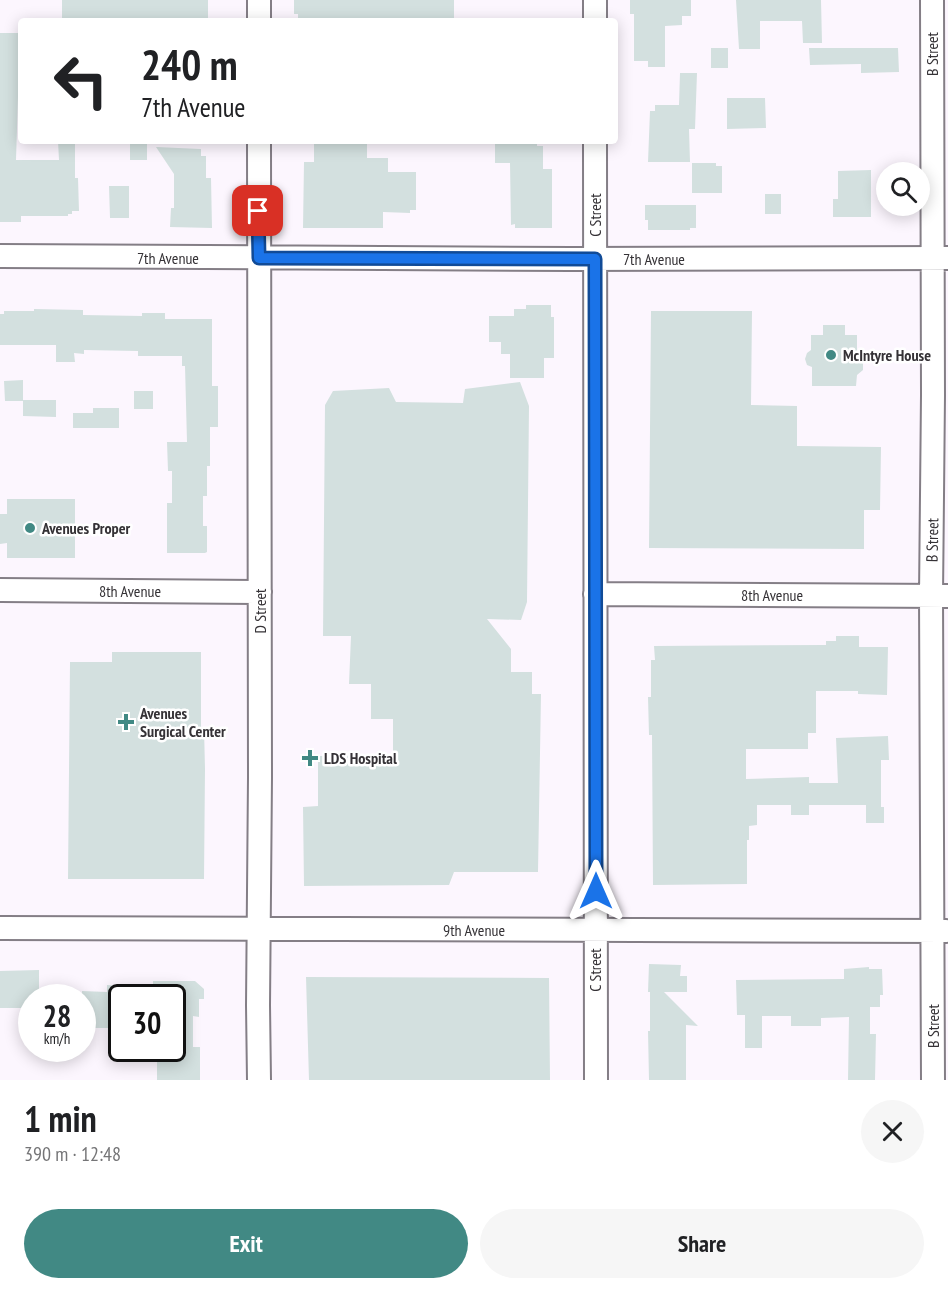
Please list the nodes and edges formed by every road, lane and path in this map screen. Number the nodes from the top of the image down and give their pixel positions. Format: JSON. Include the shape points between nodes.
{"nodes":[{"id":1,"x":259,"y":0,"type":"edge"},
{"id":2,"x":595,"y":0,"type":"edge"},
{"id":3,"x":932,"y":0,"type":"edge"},
{"id":4,"x":259,"y":18,"type":"edge"},
{"id":5,"x":595,"y":18,"type":"edge"},
{"id":6,"x":259,"y":144,"type":"edge"},
{"id":7,"x":595,"y":144,"type":"edge"},
{"id":8,"x":0,"y":256,"type":"edge"},
{"id":9,"x":259,"y":258,"type":"junction"},
{"id":10,"x":940,"y":258,"type":"edge"},
{"id":11,"x":595,"y":259,"type":"junction"},
{"id":12,"x":0,"y":590,"type":"edge"},
{"id":13,"x":260,"y":592,"type":"junction"},
{"id":14,"x":595,"y":594,"type":"junction"},
{"id":15,"x":940,"y":596,"type":"edge"},
{"id":16,"x":0,"y":928,"type":"edge"},
{"id":17,"x":259,"y":928,"type":"junction"},
{"id":18,"x":595,"y":930,"type":"junction"},
{"id":19,"x":941,"y":931,"type":"edge"},
{"id":20,"x":259,"y":1080,"type":"edge"},
{"id":21,"x":596,"y":1080,"type":"edge"},
{"id":22,"x":933,"y":1080,"type":"edge"}],
"edges":[{"from":1,"to":4,"type":"street"},
{"from":2,"to":5,"type":"street"},
{"from":3,"to":10,"type":"street","name":"B Street"},
{"from":6,"to":9,"type":"street","name":"D Street"},
{"from":7,"to":11,"type":"street","name":"C Street"},
{"from":8,"to":9,"type":"street","name":"7th Avenue"},
{"from":9,"to":11,"type":"street","name":"7th Avenue"},
{"from":9,"to":13,"type":"street","name":"D Street"},
{"from":10,"to":11,"type":"street","name":"7th Avenue"},
{"from":10,"to":15,"type":"street","name":"B Street"},
{"from":11,"to":14,"type":"street","name":"C Street"},
{"from":12,"to":13,"type":"street","name":"8th Avenue"},
{"from":13,"to":17,"type":"street","name":"D Street"},
{"from":14,"to":15,"type":"street","name":"8th Avenue"},
{"from":14,"to":18,"type":"street","name":"C Street"},
{"from":15,"to":19,"type":"street","name":"B Street"},
{"from":16,"to":17,"type":"street","name":"9th Avenue"},
{"from":17,"to":18,"type":"street","name":"9th Avenue"},
{"from":17,"to":20,"type":"street","name":"D Street"},
{"from":18,"to":19,"type":"street","name":"9th Avenue"},
{"from":18,"to":21,"type":"street","name":"C Street"},
{"from":19,"to":22,"type":"street","name":"B Street"}]}
